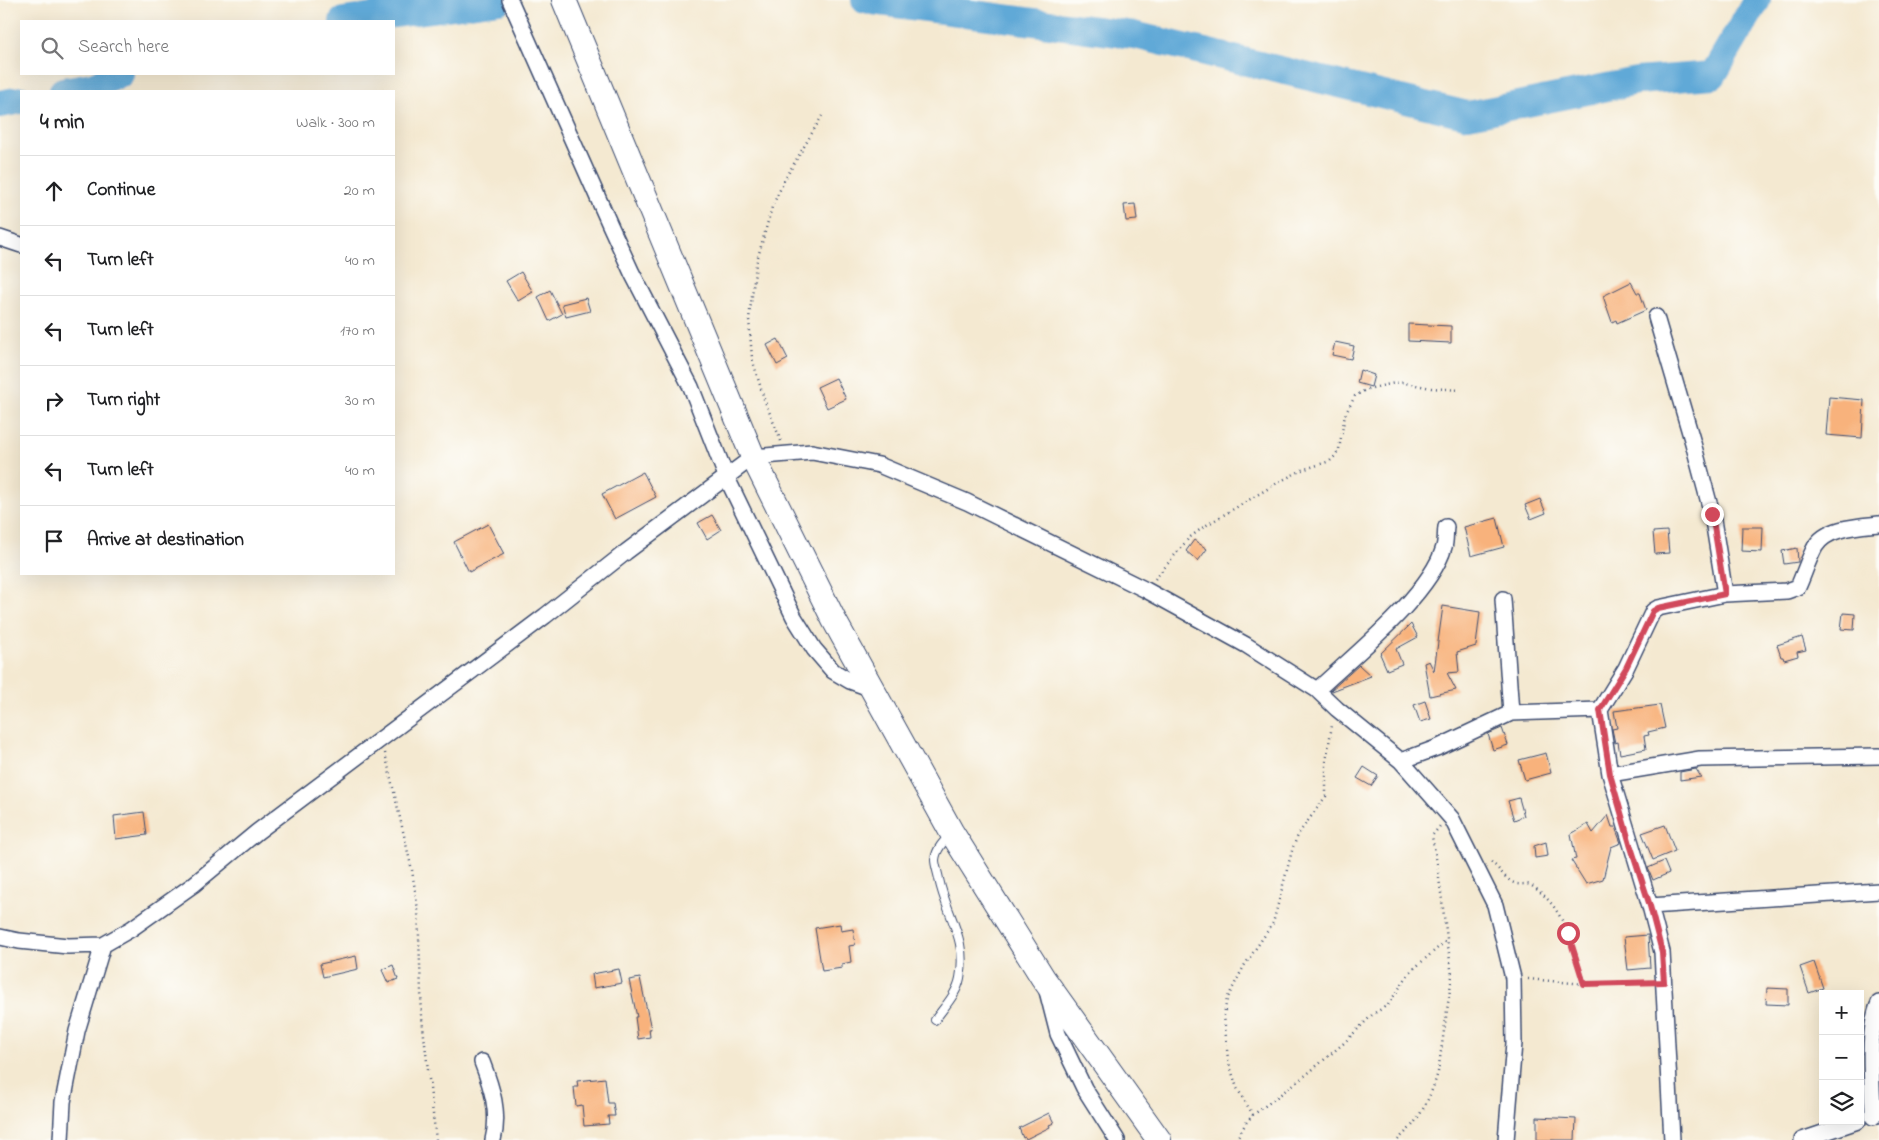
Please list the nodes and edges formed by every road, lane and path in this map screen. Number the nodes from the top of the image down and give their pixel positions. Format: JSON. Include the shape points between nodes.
{"nodes":[{"id":1,"x":510,"y":0,"type":"edge"},
{"id":2,"x":564,"y":0,"type":"edge"},
{"id":3,"x":822,"y":116,"type":"dead end"},
{"id":4,"x":0,"y":238,"type":"edge"},
{"id":5,"x":20,"y":245,"type":"edge"},
{"id":6,"x":1656,"y":318,"type":"dead end"},
{"id":7,"x":1460,"y":390,"type":"dead end"},
{"id":8,"x":787,"y":454,"type":"junction"},
{"id":9,"x":753,"y":457,"type":"junction"},
{"id":10,"x":726,"y":476,"type":"junction"},
{"id":11,"x":1879,"y":524,"type":"edge"},
{"id":12,"x":1446,"y":527,"type":"dead end"},
{"id":13,"x":1146,"y":590,"type":"junction"},
{"id":14,"x":1725,"y":594,"type":"junction"},
{"id":15,"x":1502,"y":599,"type":"dead end"},
{"id":16,"x":872,"y":689,"type":"junction"},
{"id":17,"x":1317,"y":690,"type":"junction"},
{"id":18,"x":1337,"y":709,"type":"junction"},
{"id":19,"x":1600,"y":710,"type":"junction"},
{"id":20,"x":1511,"y":713,"type":"junction"},
{"id":21,"x":382,"y":739,"type":"junction"},
{"id":22,"x":1879,"y":756,"type":"edge"},
{"id":23,"x":1401,"y":760,"type":"junction"},
{"id":24,"x":1610,"y":774,"type":"junction"},
{"id":25,"x":1452,"y":819,"type":"junction"},
{"id":26,"x":952,"y":833,"type":"junction"},
{"id":27,"x":1470,"y":855,"type":"junction"},
{"id":28,"x":1879,"y":891,"type":"edge"},
{"id":29,"x":1650,"y":906,"type":"junction"},
{"id":30,"x":0,"y":937,"type":"edge"},
{"id":31,"x":1447,"y":940,"type":"junction"},
{"id":32,"x":104,"y":945,"type":"junction"},
{"id":33,"x":1043,"y":978,"type":"junction"},
{"id":34,"x":1513,"y":978,"type":"junction"},
{"id":35,"x":1664,"y":982,"type":"junction"},
{"id":36,"x":1584,"y":984,"type":"junction"},
{"id":37,"x":1879,"y":1004,"type":"edge"},
{"id":38,"x":935,"y":1020,"type":"dead end"},
{"id":39,"x":482,"y":1062,"type":"dead end"},
{"id":40,"x":1253,"y":1115,"type":"junction"},
{"id":41,"x":1868,"y":1119,"type":"edge"},
{"id":42,"x":61,"y":1140,"type":"edge"},
{"id":43,"x":436,"y":1140,"type":"edge"},
{"id":44,"x":492,"y":1140,"type":"edge"},
{"id":45,"x":1118,"y":1140,"type":"edge"},
{"id":46,"x":1159,"y":1140,"type":"edge"},
{"id":47,"x":1236,"y":1140,"type":"edge"},
{"id":48,"x":1398,"y":1140,"type":"edge"},
{"id":49,"x":1506,"y":1140,"type":"edge"},
{"id":50,"x":1672,"y":1140,"type":"edge"},
{"id":51,"x":1802,"y":1140,"type":"edge"}],
"edges":[{"from":1,"to":10,"type":"street","via":[[628,265],[691,387]]},
{"from":2,"to":9,"type":"highway"},
{"from":3,"to":8,"type":"path","via":[[772,207],[756,264],[749,319],[752,358],[764,399]]},
{"from":4,"to":5,"type":"street"},
{"from":6,"to":14,"type":"street","via":[[1712,514]]},
{"from":7,"to":13,"type":"path","via":[[1400,382],[1367,389],[1355,396],[1345,415],[1339,449],[1330,461],[1279,482],[1189,538]]},
{"from":8,"to":9,"type":"street"},
{"from":8,"to":13,"type":"street","via":[[812,452],[879,465],[967,502]]},
{"from":9,"to":10,"type":"street"},
{"from":9,"to":16,"type":"highway"},
{"from":10,"to":16,"type":"street","via":[[774,579],[814,649],[833,671]]},
{"from":10,"to":21,"type":"street"},
{"from":11,"to":14,"type":"street","via":[[1848,527],[1820,540],[1798,587],[1787,591]]},
{"from":12,"to":17,"type":"street","via":[[1444,546],[1435,566],[1411,600]]},
{"from":13,"to":17,"type":"street","via":[[1246,645]]},
{"from":14,"to":19,"type":"street","via":[[1653,611],[1626,668]]},
{"from":15,"to":20,"type":"street"},
{"from":16,"to":26,"type":"highway"},
{"from":17,"to":18,"type":"street"},
{"from":18,"to":23,"type":"street"},
{"from":18,"to":40,"type":"path","via":[[1329,738],[1326,796],[1299,833],[1273,923],[1244,966],[1227,999],[1224,1016],[1228,1060],[1237,1088]]},
{"from":19,"to":20,"type":"street"},
{"from":19,"to":24,"type":"street"},
{"from":20,"to":23,"type":"street","via":[[1439,747]]},
{"from":21,"to":32,"type":"street","via":[[257,832],[193,885]]},
{"from":21,"to":43,"type":"path","via":[[418,910],[422,1018]]},
{"from":22,"to":24,"type":"street","via":[[1700,759]]},
{"from":23,"to":25,"type":"street"},
{"from":24,"to":29,"type":"street"},
{"from":25,"to":27,"type":"street"},
{"from":25,"to":31,"type":"path","via":[[1436,829],[1432,836]]},
{"from":26,"to":33,"type":"highway"},
{"from":26,"to":38,"type":"lane","via":[[941,844],[935,860],[962,952],[960,979],[951,999]]},
{"from":27,"to":34,"type":"street","via":[[1495,905]]},
{"from":27,"to":36,"type":"path","via":[[1491,862],[1514,883],[1531,885],[1554,907],[1563,920]]},
{"from":28,"to":29,"type":"street"},
{"from":29,"to":35,"type":"street","via":[[1662,952]]},
{"from":30,"to":32,"type":"street","via":[[68,946]]},
{"from":31,"to":40,"type":"path","via":[[1410,972],[1388,1005]]},
{"from":31,"to":48,"type":"path","via":[[1452,976],[1438,1072],[1422,1110]]},
{"from":32,"to":42,"type":"street","via":[[77,1031],[63,1102]]},
{"from":33,"to":45,"type":"street","via":[[1058,1034],[1084,1088]]},
{"from":33,"to":46,"type":"highway"},
{"from":34,"to":36,"type":"path"},
{"from":34,"to":49,"type":"street","via":[[1514,1043]]},
{"from":35,"to":36,"type":"path"},
{"from":35,"to":50,"type":"street"},
{"from":37,"to":41,"type":"street","via":[[1874,1013],[1872,1032]]},
{"from":39,"to":44,"type":"street","via":[[496,1108]]},
{"from":40,"to":47,"type":"path"},
{"from":41,"to":51,"type":"street"}]}
